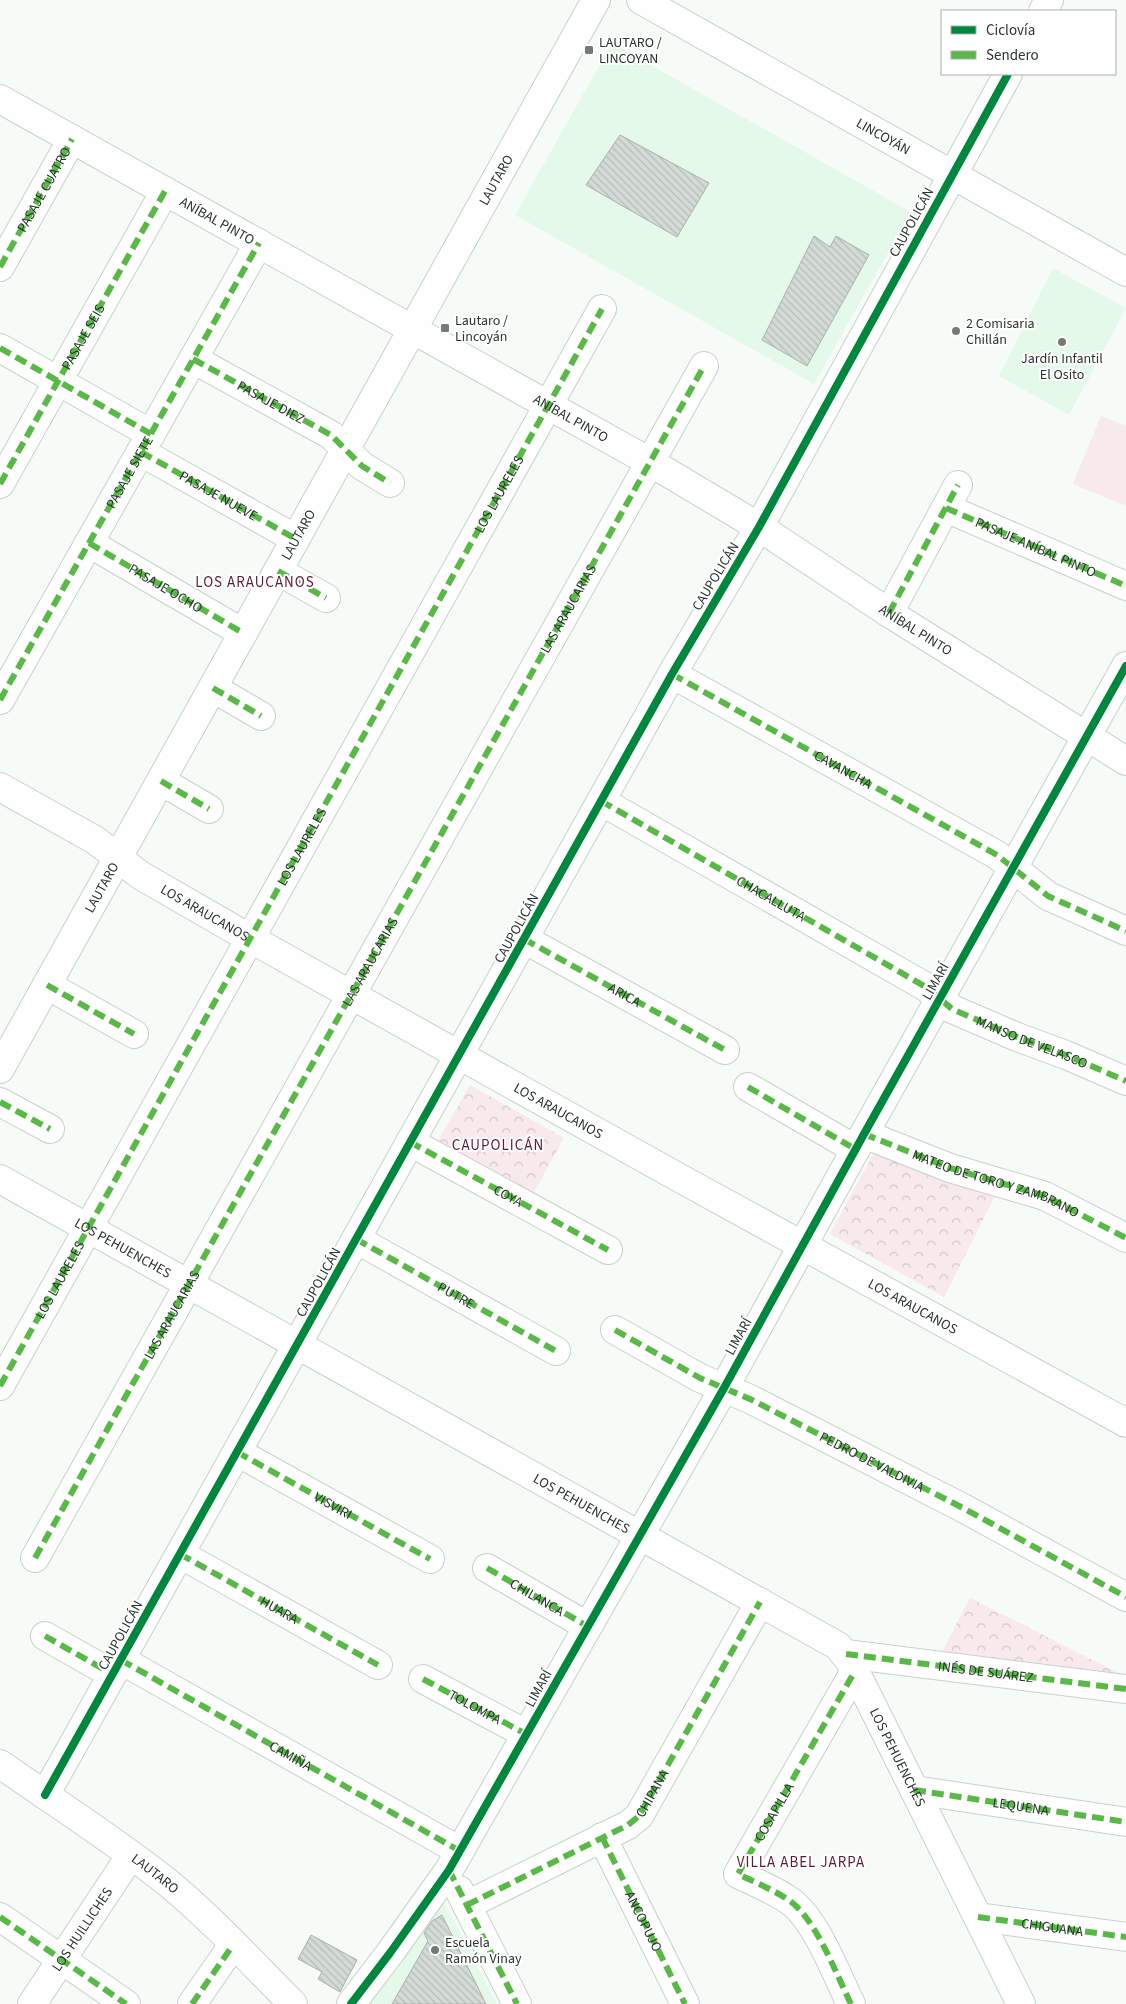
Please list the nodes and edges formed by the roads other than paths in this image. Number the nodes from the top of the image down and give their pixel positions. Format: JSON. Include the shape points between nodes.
{"nodes":[{"id":1,"x":596,"y":0,"type":"edge"},
{"id":2,"x":641,"y":0,"type":"edge"},
{"id":3,"x":1007,"y":75,"type":"edge"},
{"id":4,"x":0,"y":99,"type":"edge"},
{"id":5,"x":72,"y":139,"type":"junction"},
{"id":6,"x":952,"y":174,"type":"junction"},
{"id":7,"x":165,"y":191,"type":"junction"},
{"id":8,"x":259,"y":243,"type":"junction"},
{"id":9,"x":0,"y":267,"type":"edge"},
{"id":10,"x":1126,"y":272,"type":"edge"},
{"id":11,"x":602,"y":309,"type":"dead end"},
{"id":12,"x":413,"y":330,"type":"junction"},
{"id":13,"x":0,"y":348,"type":"edge"},
{"id":14,"x":193,"y":358,"type":"junction"},
{"id":15,"x":704,"y":366,"type":"dead end"},
{"id":16,"x":58,"y":381,"type":"junction"},
{"id":17,"x":549,"y":405,"type":"junction"},
{"id":18,"x":146,"y":443,"type":"junction"},
{"id":19,"x":346,"y":450,"type":"junction"},
{"id":20,"x":650,"y":462,"type":"junction"},
{"id":21,"x":390,"y":483,"type":"dead end"},
{"id":22,"x":0,"y":484,"type":"edge"},
{"id":23,"x":758,"y":527,"type":"junction"},
{"id":24,"x":296,"y":540,"type":"junction"},
{"id":25,"x":89,"y":543,"type":"junction"},
{"id":26,"x":278,"y":571,"type":"junction"},
{"id":27,"x":1126,"y":586,"type":"edge"},
{"id":28,"x":326,"y":598,"type":"dead end"},
{"id":29,"x":889,"y":613,"type":"junction"},
{"id":30,"x":243,"y":633,"type":"junction"},
{"id":31,"x":1126,"y":666,"type":"edge"},
{"id":32,"x":672,"y":674,"type":"junction"},
{"id":33,"x":213,"y":688,"type":"junction"},
{"id":34,"x":0,"y":700,"type":"edge"},
{"id":35,"x":261,"y":716,"type":"dead end"},
{"id":36,"x":1086,"y":737,"type":"junction"},
{"id":37,"x":1126,"y":762,"type":"edge"},
{"id":38,"x":161,"y":781,"type":"junction"},
{"id":39,"x":0,"y":786,"type":"edge"},
{"id":40,"x":601,"y":801,"type":"junction"},
{"id":41,"x":208,"y":809,"type":"dead end"},
{"id":42,"x":118,"y":858,"type":"junction"},
{"id":43,"x":1012,"y":868,"type":"junction"},
{"id":44,"x":1126,"y":931,"type":"edge"},
{"id":45,"x":251,"y":939,"type":"junction"},
{"id":46,"x":524,"y":939,"type":"junction"},
{"id":47,"x":47,"y":985,"type":"junction"},
{"id":48,"x":350,"y":995,"type":"junction"},
{"id":49,"x":939,"y":998,"type":"junction"},
{"id":50,"x":134,"y":1034,"type":"dead end"},
{"id":51,"x":725,"y":1050,"type":"dead end"},
{"id":52,"x":458,"y":1055,"type":"junction"},
{"id":53,"x":0,"y":1069,"type":"edge"},
{"id":54,"x":1126,"y":1081,"type":"edge"},
{"id":55,"x":748,"y":1086,"type":"dead end"},
{"id":56,"x":0,"y":1102,"type":"edge"},
{"id":57,"x":50,"y":1128,"type":"dead end"},
{"id":58,"x":410,"y":1142,"type":"junction"},
{"id":59,"x":859,"y":1142,"type":"junction"},
{"id":60,"x":0,"y":1179,"type":"edge"},
{"id":61,"x":88,"y":1228,"type":"junction"},
{"id":62,"x":1126,"y":1238,"type":"edge"},
{"id":63,"x":356,"y":1239,"type":"junction"},
{"id":64,"x":802,"y":1245,"type":"junction"},
{"id":65,"x":608,"y":1250,"type":"dead end"},
{"id":66,"x":189,"y":1284,"type":"junction"},
{"id":67,"x":615,"y":1330,"type":"dead end"},
{"id":68,"x":297,"y":1344,"type":"junction"},
{"id":69,"x":556,"y":1351,"type":"dead end"},
{"id":70,"x":0,"y":1386,"type":"edge"},
{"id":71,"x":724,"y":1388,"type":"junction"},
{"id":72,"x":1126,"y":1423,"type":"edge"},
{"id":73,"x":237,"y":1452,"type":"junction"},
{"id":74,"x":640,"y":1534,"type":"junction"},
{"id":75,"x":180,"y":1554,"type":"junction"},
{"id":76,"x":35,"y":1558,"type":"dead end"},
{"id":77,"x":430,"y":1559,"type":"dead end"},
{"id":78,"x":487,"y":1568,"type":"dead end"},
{"id":79,"x":1126,"y":1597,"type":"edge"},
{"id":80,"x":760,"y":1602,"type":"junction"},
{"id":81,"x":587,"y":1626,"type":"junction"},
{"id":82,"x":44,"y":1636,"type":"dead end"},
{"id":83,"x":851,"y":1663,"type":"junction"},
{"id":84,"x":378,"y":1665,"type":"dead end"},
{"id":85,"x":116,"y":1667,"type":"junction"},
{"id":86,"x":423,"y":1678,"type":"dead end"},
{"id":87,"x":1126,"y":1689,"type":"edge"},
{"id":88,"x":526,"y":1734,"type":"junction"},
{"id":89,"x":0,"y":1764,"type":"edge"},
{"id":90,"x":914,"y":1790,"type":"junction"},
{"id":91,"x":45,"y":1795,"type":"junction"},
{"id":92,"x":1126,"y":1822,"type":"edge"},
{"id":93,"x":602,"y":1837,"type":"junction"},
{"id":94,"x":131,"y":1855,"type":"junction"},
{"id":95,"x":455,"y":1861,"type":"junction"},
{"id":96,"x":467,"y":1905,"type":"junction"},
{"id":97,"x":978,"y":1916,"type":"junction"},
{"id":98,"x":0,"y":1917,"type":"edge"},
{"id":99,"x":1126,"y":1937,"type":"edge"},
{"id":100,"x":233,"y":1945,"type":"junction"},
{"id":101,"x":62,"y":1960,"type":"junction"},
{"id":102,"x":32,"y":2004,"type":"edge"},
{"id":103,"x":126,"y":2004,"type":"edge"},
{"id":104,"x":192,"y":2004,"type":"edge"},
{"id":105,"x":293,"y":2004,"type":"edge"},
{"id":106,"x":351,"y":2004,"type":"edge"},
{"id":107,"x":517,"y":2004,"type":"edge"},
{"id":108,"x":685,"y":2004,"type":"edge"},
{"id":109,"x":851,"y":2004,"type":"edge"},
{"id":110,"x":1021,"y":2004,"type":"edge"}],
"edges":[{"from":1,"to":12,"type":"street","name":"LAUTARO"},
{"from":2,"to":6,"type":"street","name":"LINCOYÁN"},
{"from":3,"to":6,"type":"street","name":"CAUPOLICÁN"},
{"from":4,"to":5,"type":"street","name":"ANÍBAL PINTO"},
{"from":5,"to":7,"type":"street","name":"ANÍBAL PINTO"},
{"from":5,"to":9,"type":"street","name":"PASAJE CUATRO"},
{"from":6,"to":10,"type":"street","name":"LINCOYÁN"},
{"from":6,"to":23,"type":"street","name":"CAUPOLICÁN"},
{"from":7,"to":8,"type":"street","name":"ANÍBAL PINTO"},
{"from":7,"to":16,"type":"street","name":"PASAJE SEIS"},
{"from":8,"to":12,"type":"street","name":"ANÍBAL PINTO"},
{"from":8,"to":14,"type":"street","name":"PASAJE SIETE"},
{"from":11,"to":17,"type":"street","name":"LOS LAURELES"},
{"from":12,"to":17,"type":"street","name":"ANÍBAL PINTO"},
{"from":12,"to":19,"type":"street","name":"LAUTARO"},
{"from":13,"to":16,"type":"street","name":"PASAJE NUEVE"},
{"from":14,"to":18,"type":"street","name":"PASAJE SIETE"},
{"from":14,"to":19,"type":"street","name":"PASAJE DIEZ","via":[[330,435]]},
{"from":15,"to":20,"type":"street","name":"LAS ARAUCARIAS"},
{"from":16,"to":18,"type":"street","name":"PASAJE NUEVE"},
{"from":16,"to":22,"type":"street","name":"PASAJE SEIS"},
{"from":17,"to":20,"type":"street","name":"ANÍBAL PINTO"},
{"from":17,"to":45,"type":"street","name":"LOS LAURELES"},
{"from":18,"to":24,"type":"street","name":"PASAJE NUEVE"},
{"from":18,"to":25,"type":"street","name":"PASAJE SIETE"},
{"from":19,"to":21,"type":"street","name":"PASAJE DIEZ","via":[[362,466]]},
{"from":19,"to":24,"type":"street","name":"LAUTARO"},
{"from":20,"to":23,"type":"street","name":"ANÍBAL PINTO"},
{"from":20,"to":48,"type":"street","name":"LAS ARAUCARIAS"},
{"from":23,"to":29,"type":"street","name":"ANÍBAL PINTO"},
{"from":23,"to":32,"type":"street","name":"CAUPOLICÁN"},
{"from":24,"to":26,"type":"street","name":"LAUTARO"},
{"from":25,"to":30,"type":"street","name":"PASAJE OCHO"},
{"from":25,"to":34,"type":"street","name":"PASAJE SIETE"},
{"from":26,"to":28,"type":"street"},
{"from":26,"to":30,"type":"street","name":"LAUTARO"},
{"from":27,"to":29,"type":"street","name":"PASAJE ANÍBAL PINTO","via":[[952,496]]},
{"from":29,"to":36,"type":"street","name":"ANÍBAL PINTO"},
{"from":30,"to":33,"type":"street","name":"LAUTARO"},
{"from":31,"to":36,"type":"street","name":"LIMARÍ"},
{"from":32,"to":40,"type":"street","name":"CAUPOLICÁN"},
{"from":32,"to":43,"type":"street","name":"CAVANCHA","via":[[997,855]]},
{"from":33,"to":35,"type":"street"},
{"from":33,"to":38,"type":"street","name":"LAUTARO"},
{"from":36,"to":37,"type":"street","name":"ANÍBAL PINTO"},
{"from":36,"to":43,"type":"street","name":"LIMARÍ"},
{"from":38,"to":41,"type":"street"},
{"from":38,"to":42,"type":"street","name":"LAUTARO"},
{"from":39,"to":42,"type":"street","name":"LOS ARAUCANOS","via":[[95,840]]},
{"from":40,"to":46,"type":"street","name":"CAUPOLICÁN"},
{"from":40,"to":49,"type":"street","name":"CHACALLUTA","via":[[918,982]]},
{"from":42,"to":45,"type":"street","name":"LOS ARAUCANOS","via":[[140,875]]},
{"from":42,"to":47,"type":"street","name":"LAUTARO"},
{"from":43,"to":44,"type":"street","name":"CAVANCHA","via":[[1048,896]]},
{"from":43,"to":49,"type":"street","name":"LIMARÍ"},
{"from":45,"to":48,"type":"street","name":"LOS ARAUCANOS"},
{"from":45,"to":61,"type":"street","name":"LOS LAURELES"},
{"from":46,"to":51,"type":"street","name":"ARICA"},
{"from":46,"to":52,"type":"street","name":"CAUPOLICÁN"},
{"from":47,"to":50,"type":"street"},
{"from":47,"to":53,"type":"street","name":"LAUTARO"},
{"from":48,"to":52,"type":"street","name":"LOS ARAUCANOS"},
{"from":48,"to":66,"type":"street","name":"LAS ARAUCARIAS"},
{"from":49,"to":54,"type":"street","name":"MANSO DE VELASCO","via":[[952,1009],[989,1026]]},
{"from":49,"to":59,"type":"street","name":"LIMARÍ"},
{"from":52,"to":58,"type":"street","name":"CAUPOLICÁN"},
{"from":52,"to":64,"type":"street","name":"LOS ARAUCANOS"},
{"from":55,"to":59,"type":"street","name":"MATEO DE TORO Y ZAMBRANO"},
{"from":56,"to":57,"type":"street"},
{"from":58,"to":63,"type":"street","name":"CAUPOLICÁN"},
{"from":58,"to":65,"type":"street","name":"COYA"},
{"from":59,"to":62,"type":"street","name":"MATEO DE TORO Y ZAMBRANO","via":[[1045,1196]]},
{"from":59,"to":64,"type":"street","name":"LIMARÍ"},
{"from":60,"to":61,"type":"street","name":"LOS PEHUENCHES"},
{"from":61,"to":66,"type":"street","name":"LOS PEHUENCHES"},
{"from":61,"to":70,"type":"street","name":"LOS LAURELES"},
{"from":63,"to":68,"type":"street","name":"CAUPOLICÁN"},
{"from":63,"to":69,"type":"street","name":"PUTRE"},
{"from":64,"to":71,"type":"street","name":"LIMARÍ"},
{"from":64,"to":72,"type":"street","name":"LOS ARAUCANOS"},
{"from":66,"to":68,"type":"street","name":"LOS PEHUENCHES"},
{"from":66,"to":76,"type":"street","name":"LAS ARAUCARIAS"},
{"from":67,"to":71,"type":"street","name":"PEDRO DE VALDIVIA"},
{"from":68,"to":73,"type":"street","name":"CAUPOLICÁN"},
{"from":68,"to":74,"type":"street","name":"LOS PEHUENCHES"},
{"from":71,"to":74,"type":"street","name":"LIMARÍ"},
{"from":71,"to":79,"type":"street","name":"PEDRO DE VALDIVIA","via":[[963,1508]]},
{"from":73,"to":75,"type":"street","name":"CAUPOLICÁN"},
{"from":73,"to":77,"type":"street","name":"VISVIRI"},
{"from":74,"to":80,"type":"street","name":"LOS PEHUENCHES"},
{"from":74,"to":81,"type":"street","name":"LIMARÍ"},
{"from":75,"to":84,"type":"street","name":"HUARA"},
{"from":75,"to":85,"type":"street","name":"CAUPOLICÁN"},
{"from":78,"to":81,"type":"street","name":"CHILANCA"},
{"from":80,"to":83,"type":"street","name":"LOS PEHUENCHES","via":[[828,1639]]},
{"from":80,"to":93,"type":"street","name":"CHIPANA","via":[[646,1806],[628,1825]]},
{"from":81,"to":88,"type":"street","name":"LIMARÍ"},
{"from":82,"to":85,"type":"street","name":"CAUPOLICÁN"},
{"from":83,"to":87,"type":"street","name":"INÉS DE SUÁREZ"},
{"from":83,"to":90,"type":"street","name":"LOS PEHUENCHES"},
{"from":83,"to":109,"type":"street","name":"COSAPILLA","via":[[738,1874],[788,1899],[801,1911],[812,1926]]},
{"from":85,"to":91,"type":"street","name":"CAUPOLICÁN"},
{"from":85,"to":95,"type":"street","name":"CAMIÑA"},
{"from":86,"to":88,"type":"street","name":"TOLOMPA"},
{"from":88,"to":95,"type":"street","name":"LIMARÍ"},
{"from":89,"to":91,"type":"street","name":"LAUTARO"},
{"from":90,"to":92,"type":"street","name":"LEQUENA"},
{"from":90,"to":97,"type":"street","name":"LOS PEHUENCHES"},
{"from":91,"to":94,"type":"street","name":"LAUTARO"},
{"from":93,"to":96,"type":"street","name":"CHIPANA"},
{"from":93,"to":108,"type":"street","name":"ANCOPUJO"},
{"from":94,"to":100,"type":"street","name":"LAUTARO","via":[[197,1908]]},
{"from":94,"to":101,"type":"street","name":"LOS HUILLICHES"},
{"from":95,"to":96,"type":"street"},
{"from":95,"to":106,"type":"street","name":"LIMARÍ"},
{"from":96,"to":107,"type":"street"},
{"from":97,"to":99,"type":"street","name":"CHIGUANA"},
{"from":97,"to":110,"type":"street","name":"LOS PEHUENCHES"},
{"from":98,"to":101,"type":"street"},
{"from":100,"to":104,"type":"street"},
{"from":100,"to":105,"type":"street","name":"LAUTARO"},
{"from":101,"to":102,"type":"street","name":"LOS HUILLICHES"},
{"from":101,"to":103,"type":"street"}]}
